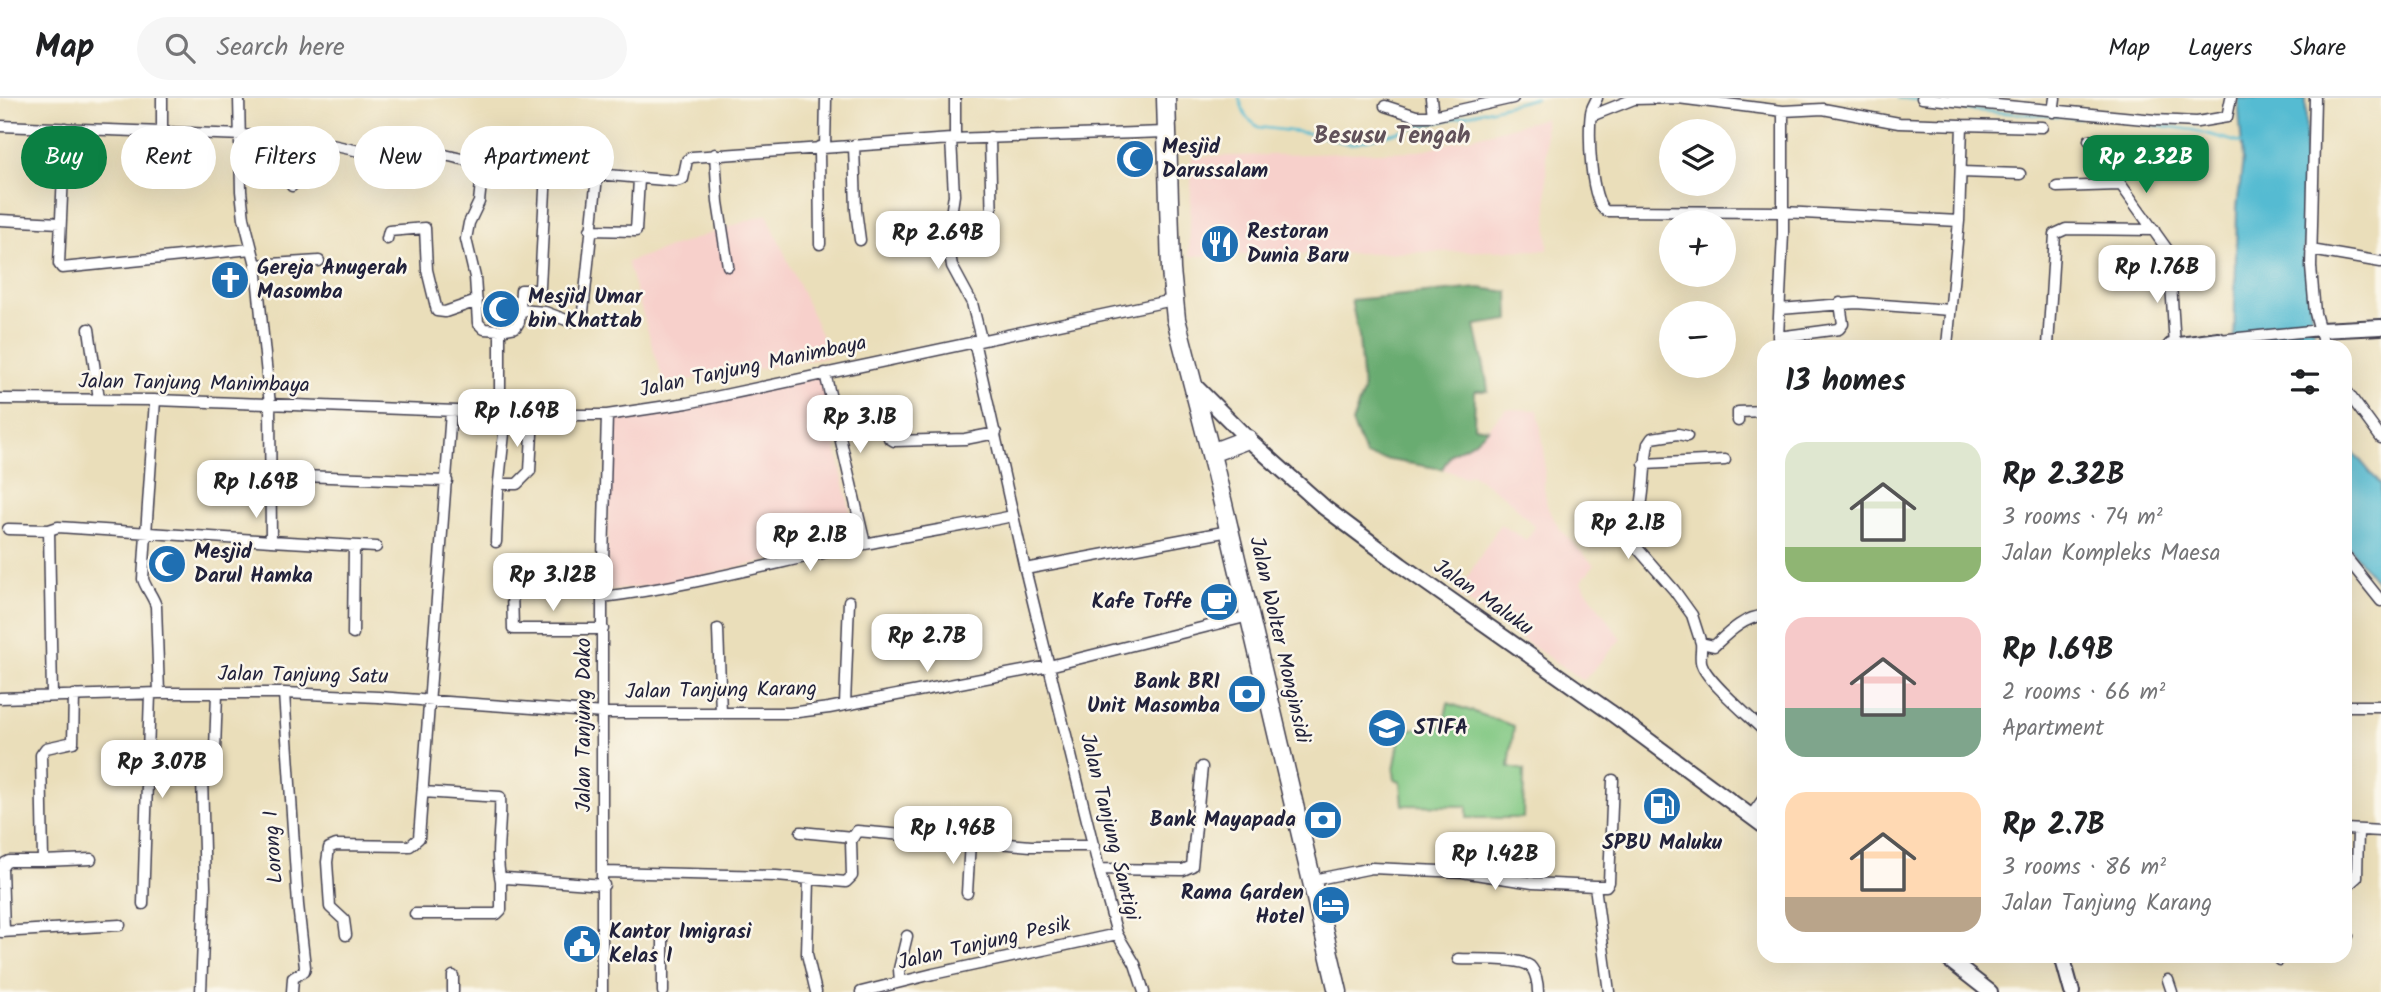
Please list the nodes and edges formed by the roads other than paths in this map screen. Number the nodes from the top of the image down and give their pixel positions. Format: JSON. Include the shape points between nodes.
{"nodes":[{"id":1,"x":162,"y":98,"type":"edge"},
{"id":2,"x":239,"y":98,"type":"edge"},
{"id":3,"x":825,"y":98,"type":"edge"},
{"id":4,"x":955,"y":98,"type":"edge"},
{"id":5,"x":1166,"y":98,"type":"edge"},
{"id":6,"x":1431,"y":98,"type":"edge"},
{"id":7,"x":1513,"y":98,"type":"edge"},
{"id":8,"x":1597,"y":98,"type":"edge"},
{"id":9,"x":1922,"y":98,"type":"edge"},
{"id":10,"x":2055,"y":98,"type":"edge"},
{"id":11,"x":2231,"y":98,"type":"edge"},
{"id":12,"x":2315,"y":98,"type":"edge"},
{"id":13,"x":1935,"y":99,"type":"edge"},
{"id":14,"x":1385,"y":106,"type":"dead end"},
{"id":15,"x":1783,"y":111,"type":"junction"},
{"id":16,"x":2053,"y":112,"type":"junction"},
{"id":17,"x":1591,"y":114,"type":"junction"},
{"id":18,"x":1433,"y":116,"type":"junction"},
{"id":19,"x":1962,"y":125,"type":"junction"},
{"id":20,"x":0,"y":126,"type":"edge"},
{"id":21,"x":162,"y":126,"type":"edge"},
{"id":22,"x":238,"y":126,"type":"edge"},
{"id":23,"x":21,"y":127,"type":"edge"},
{"id":24,"x":2042,"y":127,"type":"dead end"},
{"id":25,"x":1166,"y":132,"type":"junction"},
{"id":26,"x":990,"y":137,"type":"junction"},
{"id":27,"x":953,"y":139,"type":"junction"},
{"id":28,"x":2089,"y":140,"type":"dead end"},
{"id":29,"x":853,"y":145,"type":"junction"},
{"id":30,"x":340,"y":147,"type":"edge"},
{"id":31,"x":822,"y":147,"type":"junction"},
{"id":32,"x":715,"y":155,"type":"junction"},
{"id":33,"x":460,"y":160,"type":"edge"},
{"id":34,"x":1961,"y":172,"type":"junction"},
{"id":35,"x":2020,"y":174,"type":"dead end"},
{"id":36,"x":614,"y":177,"type":"edge"},
{"id":37,"x":639,"y":179,"type":"junction"},
{"id":38,"x":2119,"y":185,"type":"junction"},
{"id":39,"x":2057,"y":187,"type":"dead end"},
{"id":40,"x":62,"y":189,"type":"edge"},
{"id":41,"x":241,"y":189,"type":"edge"},
{"id":42,"x":480,"y":189,"type":"edge"},
{"id":43,"x":545,"y":189,"type":"edge"},
{"id":44,"x":595,"y":189,"type":"edge"},
{"id":45,"x":1783,"y":212,"type":"junction"},
{"id":46,"x":0,"y":220,"type":"edge"},
{"id":47,"x":1959,"y":221,"type":"junction"},
{"id":48,"x":60,"y":223,"type":"junction"},
{"id":49,"x":590,"y":230,"type":"junction"},
{"id":50,"x":2154,"y":230,"type":"junction"},
{"id":51,"x":992,"y":231,"type":"dead end"},
{"id":52,"x":387,"y":239,"type":"dead end"},
{"id":53,"x":860,"y":240,"type":"dead end"},
{"id":54,"x":820,"y":244,"type":"dead end"},
{"id":55,"x":251,"y":249,"type":"junction"},
{"id":56,"x":2311,"y":250,"type":"junction"},
{"id":57,"x":319,"y":261,"type":"dead end"},
{"id":58,"x":2381,"y":262,"type":"edge"},
{"id":59,"x":256,"y":265,"type":"junction"},
{"id":60,"x":728,"y":266,"type":"dead end"},
{"id":61,"x":1173,"y":300,"type":"junction"},
{"id":62,"x":477,"y":301,"type":"junction"},
{"id":63,"x":1840,"y":303,"type":"junction"},
{"id":64,"x":1780,"y":309,"type":"junction"},
{"id":65,"x":520,"y":310,"type":"junction"},
{"id":66,"x":1950,"y":310,"type":"junction"},
{"id":67,"x":2381,"y":327,"type":"edge"},
{"id":68,"x":89,"y":329,"type":"dead end"},
{"id":69,"x":500,"y":330,"type":"junction"},
{"id":70,"x":2318,"y":330,"type":"junction"},
{"id":71,"x":978,"y":340,"type":"junction"},
{"id":72,"x":1779,"y":340,"type":"edge"},
{"id":73,"x":1788,"y":340,"type":"edge"},
{"id":74,"x":1948,"y":340,"type":"edge"},
{"id":75,"x":2048,"y":340,"type":"edge"},
{"id":76,"x":2174,"y":340,"type":"edge"},
{"id":77,"x":2239,"y":340,"type":"edge"},
{"id":78,"x":2322,"y":340,"type":"edge"},
{"id":79,"x":825,"y":373,"type":"junction"},
{"id":80,"x":1194,"y":384,"type":"junction"},
{"id":81,"x":0,"y":399,"type":"edge"},
{"id":82,"x":99,"y":399,"type":"junction"},
{"id":83,"x":2352,"y":399,"type":"edge"},
{"id":84,"x":155,"y":400,"type":"junction"},
{"id":85,"x":270,"y":405,"type":"junction"},
{"id":86,"x":1757,"y":411,"type":"edge"},
{"id":87,"x":451,"y":412,"type":"junction"},
{"id":88,"x":503,"y":413,"type":"junction"},
{"id":89,"x":533,"y":415,"type":"junction"},
{"id":90,"x":607,"y":415,"type":"junction"},
{"id":91,"x":1738,"y":421,"type":"dead end"},
{"id":92,"x":887,"y":427,"type":"dead end"},
{"id":93,"x":996,"y":433,"type":"junction"},
{"id":94,"x":1687,"y":436,"type":"dead end"},
{"id":95,"x":2381,"y":438,"type":"edge"},
{"id":96,"x":1248,"y":439,"type":"junction"},
{"id":97,"x":1211,"y":453,"type":"junction"},
{"id":98,"x":1726,"y":460,"type":"dead end"},
{"id":99,"x":1644,"y":464,"type":"junction"},
{"id":100,"x":271,"y":475,"type":"junction"},
{"id":101,"x":447,"y":481,"type":"junction"},
{"id":102,"x":499,"y":484,"type":"junction"},
{"id":103,"x":1013,"y":516,"type":"junction"},
{"id":104,"x":8,"y":529,"type":"dead end"},
{"id":105,"x":49,"y":530,"type":"junction"},
{"id":106,"x":1229,"y":531,"type":"junction"},
{"id":107,"x":146,"y":532,"type":"junction"},
{"id":108,"x":271,"y":541,"type":"junction"},
{"id":109,"x":496,"y":542,"type":"dead end"},
{"id":110,"x":865,"y":544,"type":"junction"},
{"id":111,"x":354,"y":546,"type":"junction"},
{"id":112,"x":376,"y":547,"type":"dead end"},
{"id":113,"x":2352,"y":565,"type":"edge"},
{"id":114,"x":1026,"y":569,"type":"junction"},
{"id":115,"x":512,"y":590,"type":"dead end"},
{"id":116,"x":602,"y":597,"type":"junction"},
{"id":117,"x":849,"y":601,"type":"dead end"},
{"id":118,"x":2381,"y":601,"type":"edge"},
{"id":119,"x":1248,"y":616,"type":"junction"},
{"id":120,"x":1757,"y":616,"type":"edge"},
{"id":121,"x":603,"y":629,"type":"junction"},
{"id":122,"x":718,"y":629,"type":"dead end"},
{"id":123,"x":353,"y":634,"type":"dead end"},
{"id":124,"x":1701,"y":643,"type":"junction"},
{"id":125,"x":1714,"y":646,"type":"junction"},
{"id":126,"x":1701,"y":664,"type":"junction"},
{"id":127,"x":1049,"y":666,"type":"junction"},
{"id":128,"x":218,"y":693,"type":"junction"},
{"id":129,"x":284,"y":693,"type":"junction"},
{"id":130,"x":155,"y":694,"type":"junction"},
{"id":131,"x":74,"y":695,"type":"junction"},
{"id":132,"x":52,"y":696,"type":"junction"},
{"id":133,"x":0,"y":698,"type":"edge"},
{"id":134,"x":428,"y":700,"type":"junction"},
{"id":135,"x":845,"y":704,"type":"junction"},
{"id":136,"x":2352,"y":706,"type":"edge"},
{"id":137,"x":2381,"y":706,"type":"edge"},
{"id":138,"x":604,"y":713,"type":"junction"},
{"id":139,"x":720,"y":713,"type":"junction"},
{"id":140,"x":1757,"y":724,"type":"edge"},
{"id":141,"x":1202,"y":767,"type":"dead end"},
{"id":142,"x":1612,"y":780,"type":"dead end"},
{"id":143,"x":423,"y":792,"type":"junction"},
{"id":144,"x":1757,"y":808,"type":"edge"},
{"id":145,"x":1751,"y":816,"type":"junction"},
{"id":146,"x":1757,"y":821,"type":"edge"},
{"id":147,"x":2352,"y":830,"type":"edge"},
{"id":148,"x":2358,"y":830,"type":"junction"},
{"id":149,"x":2380,"y":831,"type":"edge"},
{"id":150,"x":801,"y":832,"type":"dead end"},
{"id":151,"x":852,"y":837,"type":"junction"},
{"id":152,"x":970,"y":841,"type":"junction"},
{"id":153,"x":1094,"y":846,"type":"junction"},
{"id":154,"x":91,"y":859,"type":"dead end"},
{"id":155,"x":43,"y":860,"type":"junction"},
{"id":156,"x":1099,"y":869,"type":"junction"},
{"id":157,"x":604,"y":872,"type":"junction"},
{"id":158,"x":809,"y":879,"type":"junction"},
{"id":159,"x":1312,"y":880,"type":"junction"},
{"id":160,"x":501,"y":881,"type":"junction"},
{"id":161,"x":2352,"y":881,"type":"edge"},
{"id":162,"x":604,"y":885,"type":"junction"},
{"id":163,"x":1594,"y":886,"type":"junction"},
{"id":164,"x":967,"y":893,"type":"dead end"},
{"id":165,"x":143,"y":904,"type":"dead end"},
{"id":166,"x":415,"y":915,"type":"dead end"},
{"id":167,"x":120,"y":925,"type":"dead end"},
{"id":168,"x":2,"y":932,"type":"edge"},
{"id":169,"x":346,"y":934,"type":"dead end"},
{"id":170,"x":1117,"y":934,"type":"junction"},
{"id":171,"x":663,"y":935,"type":"dead end"},
{"id":172,"x":907,"y":936,"type":"dead end"},
{"id":173,"x":1458,"y":960,"type":"dead end"},
{"id":174,"x":1953,"y":963,"type":"edge"},
{"id":175,"x":2064,"y":963,"type":"edge"},
{"id":176,"x":453,"y":976,"type":"dead end"},
{"id":177,"x":2168,"y":980,"type":"dead end"},
{"id":178,"x":900,"y":982,"type":"junction"},
{"id":179,"x":201,"y":992,"type":"edge"},
{"id":180,"x":292,"y":992,"type":"edge"},
{"id":181,"x":453,"y":992,"type":"edge"},
{"id":182,"x":602,"y":992,"type":"edge"},
{"id":183,"x":663,"y":992,"type":"edge"},
{"id":184,"x":816,"y":992,"type":"edge"},
{"id":185,"x":861,"y":992,"type":"edge"},
{"id":186,"x":1143,"y":992,"type":"edge"},
{"id":187,"x":1338,"y":992,"type":"edge"},
{"id":188,"x":1538,"y":992,"type":"edge"},
{"id":189,"x":1609,"y":992,"type":"edge"},
{"id":190,"x":1990,"y":992,"type":"edge"},
{"id":191,"x":2071,"y":992,"type":"edge"},
{"id":192,"x":2172,"y":992,"type":"edge"}],
"edges":[{"from":1,"to":21,"type":"street"},
{"from":2,"to":22,"type":"street"},
{"from":3,"to":31,"type":"street"},
{"from":4,"to":27,"type":"street","name":"Jalan Tanjung Santigi"},
{"from":5,"to":25,"type":"highway","name":"Jalan Wolter Monginsidi"},
{"from":6,"to":18,"type":"street"},
{"from":7,"to":18,"type":"street"},
{"from":8,"to":17,"type":"street"},
{"from":9,"to":13,"type":"street"},
{"from":10,"to":16,"type":"street"},
{"from":11,"to":16,"type":"street","via":[[2229,115],[2197,122]]},
{"from":12,"to":56,"type":"street"},
{"from":13,"to":16,"type":"street"},
{"from":14,"to":18,"type":"street"},
{"from":15,"to":17,"type":"street","via":[[1678,98],[1634,99]]},
{"from":15,"to":19,"type":"street","via":[[1823,109],[1899,123]]},
{"from":15,"to":45,"type":"street"},
{"from":17,"to":45,"type":"street","via":[[1593,181],[1596,199],[1605,211]]},
{"from":19,"to":24,"type":"street"},
{"from":19,"to":34,"type":"street"},
{"from":20,"to":23,"type":"street"},
{"from":25,"to":26,"type":"street"},
{"from":25,"to":61,"type":"highway","name":"Jalan Wolter Monginsidi"},
{"from":26,"to":27,"type":"street"},
{"from":26,"to":51,"type":"street"},
{"from":27,"to":29,"type":"street"},
{"from":27,"to":71,"type":"street","name":"Jalan Tanjung Santigi","via":[[950,254],[972,303]]},
{"from":28,"to":38,"type":"street"},
{"from":29,"to":31,"type":"street"},
{"from":29,"to":53,"type":"street"},
{"from":30,"to":33,"type":"street","via":[[373,154],[423,153]]},
{"from":31,"to":32,"type":"street"},
{"from":31,"to":54,"type":"street"},
{"from":32,"to":37,"type":"street","via":[[688,158],[680,181]]},
{"from":32,"to":60,"type":"street"},
{"from":34,"to":35,"type":"street"},
{"from":34,"to":47,"type":"street"},
{"from":36,"to":37,"type":"street"},
{"from":37,"to":49,"type":"street","via":[[636,231]]},
{"from":38,"to":39,"type":"street"},
{"from":38,"to":50,"type":"street"},
{"from":40,"to":48,"type":"street"},
{"from":41,"to":55,"type":"street"},
{"from":42,"to":62,"type":"street","via":[[467,239]]},
{"from":43,"to":65,"type":"street","via":[[540,287],[521,290]]},
{"from":44,"to":49,"type":"street"},
{"from":45,"to":47,"type":"street"},
{"from":45,"to":64,"type":"street"},
{"from":46,"to":48,"type":"street"},
{"from":47,"to":66,"type":"street"},
{"from":48,"to":55,"type":"street","via":[[62,268]]},
{"from":49,"to":65,"type":"street","via":[[580,320]]},
{"from":50,"to":75,"type":"street","via":[[2066,229],[2055,234]]},
{"from":50,"to":76,"type":"street","via":[[2169,252]]},
{"from":52,"to":62,"type":"street","via":[[389,231],[424,227],[427,270],[437,311]]},
{"from":55,"to":59,"type":"street"},
{"from":56,"to":58,"type":"street"},
{"from":56,"to":70,"type":"street"},
{"from":57,"to":59,"type":"street"},
{"from":59,"to":85,"type":"street"},
{"from":61,"to":71,"type":"street","name":"Jalan Tanjung Manimbaya"},
{"from":61,"to":80,"type":"highway","name":"Jalan Wolter Monginsidi"},
{"from":62,"to":69,"type":"street","via":[[480,326]]},
{"from":63,"to":64,"type":"street"},
{"from":63,"to":66,"type":"street"},
{"from":63,"to":73,"type":"street","via":[[1843,324],[1839,329]]},
{"from":64,"to":72,"type":"street"},
{"from":65,"to":69,"type":"street","via":[[516,327]]},
{"from":66,"to":74,"type":"street"},
{"from":67,"to":70,"type":"main road"},
{"from":68,"to":82,"type":"street"},
{"from":69,"to":88,"type":"street"},
{"from":70,"to":77,"type":"street"},
{"from":70,"to":78,"type":"street"},
{"from":71,"to":79,"type":"street","name":"Jalan Tanjung Manimbaya"},
{"from":71,"to":93,"type":"street","name":"Jalan Tanjung Santigi"},
{"from":79,"to":90,"type":"street","name":"Jalan Tanjung Manimbaya"},
{"from":79,"to":110,"type":"street"},
{"from":80,"to":96,"type":"main road","name":"Jalan Maluku"},
{"from":80,"to":97,"type":"highway","name":"Jalan Wolter Monginsidi"},
{"from":81,"to":82,"type":"street","name":"Jalan Tanjung Manimbaya"},
{"from":82,"to":84,"type":"street","name":"Jalan Tanjung Manimbaya"},
{"from":83,"to":95,"type":"street"},
{"from":84,"to":85,"type":"street","name":"Jalan Tanjung Manimbaya"},
{"from":84,"to":107,"type":"street"},
{"from":85,"to":87,"type":"street","name":"Jalan Tanjung Manimbaya"},
{"from":85,"to":100,"type":"street"},
{"from":86,"to":91,"type":"street","via":[[1738,412]]},
{"from":87,"to":88,"type":"street","name":"Jalan Tanjung Manimbaya"},
{"from":87,"to":101,"type":"street"},
{"from":88,"to":89,"type":"street","name":"Jalan Tanjung Manimbaya"},
{"from":88,"to":102,"type":"street"},
{"from":89,"to":90,"type":"street","name":"Jalan Tanjung Manimbaya"},
{"from":89,"to":102,"type":"street","via":[[530,471],[517,484]]},
{"from":90,"to":116,"type":"street","name":"Jalan Tanjung Dako"},
{"from":92,"to":93,"type":"street","via":[[888,437],[894,441],[965,439]]},
{"from":93,"to":103,"type":"street","name":"Jalan Tanjung Santigi"},
{"from":94,"to":99,"type":"street","via":[[1652,438]]},
{"from":96,"to":97,"type":"highway"},
{"from":96,"to":145,"type":"main road","name":"Jalan Maluku","via":[[1304,490],[1401,565]]},
{"from":97,"to":106,"type":"highway","name":"Jalan Wolter Monginsidi"},
{"from":98,"to":99,"type":"street"},
{"from":99,"to":124,"type":"street","via":[[1641,507],[1630,526],[1632,542],[1692,615]]},
{"from":100,"to":101,"type":"street"},
{"from":100,"to":108,"type":"street"},
{"from":101,"to":134,"type":"street"},
{"from":102,"to":109,"type":"street"},
{"from":103,"to":110,"type":"street"},
{"from":103,"to":114,"type":"street","name":"Jalan Tanjung Santigi"},
{"from":104,"to":105,"type":"street"},
{"from":105,"to":107,"type":"street"},
{"from":105,"to":132,"type":"street"},
{"from":106,"to":114,"type":"street"},
{"from":106,"to":119,"type":"highway","name":"Jalan Wolter Monginsidi"},
{"from":107,"to":108,"type":"street"},
{"from":107,"to":130,"type":"street","via":[[143,579],[156,606]]},
{"from":108,"to":111,"type":"street"},
{"from":110,"to":116,"type":"street","via":[[654,591]]},
{"from":111,"to":112,"type":"street"},
{"from":111,"to":123,"type":"street"},
{"from":113,"to":118,"type":"street"},
{"from":114,"to":127,"type":"street","name":"Jalan Tanjung Santigi"},
{"from":115,"to":121,"type":"street","via":[[513,629]]},
{"from":116,"to":121,"type":"street","name":"Jalan Tanjung Dako"},
{"from":117,"to":135,"type":"street"},
{"from":119,"to":127,"type":"street","name":"Jalan Tanjung Karang"},
{"from":119,"to":159,"type":"highway","name":"Jalan Wolter Monginsidi"},
{"from":120,"to":125,"type":"street"},
{"from":121,"to":138,"type":"street","name":"Jalan Tanjung Dako"},
{"from":122,"to":139,"type":"street"},
{"from":124,"to":125,"type":"street"},
{"from":124,"to":126,"type":"street"},
{"from":125,"to":126,"type":"street"},
{"from":126,"to":140,"type":"street"},
{"from":127,"to":135,"type":"street","name":"Jalan Tanjung Karang"},
{"from":127,"to":153,"type":"street","name":"Jalan Tanjung Santigi"},
{"from":128,"to":129,"type":"street","name":"Jalan Tanjung Satu"},
{"from":128,"to":130,"type":"street","name":"Jalan Tanjung Satu"},
{"from":128,"to":179,"type":"street","via":[[215,750],[202,777],[205,898]]},
{"from":129,"to":134,"type":"street","name":"Jalan Tanjung Satu"},
{"from":129,"to":180,"type":"street","name":"Lorong I","via":[[305,967],[293,978]]},
{"from":130,"to":131,"type":"street","name":"Jalan Tanjung Satu"},
{"from":130,"to":165,"type":"street"},
{"from":131,"to":132,"type":"street","name":"Jalan Tanjung Satu"},
{"from":131,"to":155,"type":"street","via":[[72,743],[46,748],[41,755]]},
{"from":132,"to":133,"type":"street","name":"Jalan Tanjung Satu"},
{"from":134,"to":138,"type":"street","name":"Jalan Tanjung Satu"},
{"from":134,"to":143,"type":"street"},
{"from":135,"to":139,"type":"street","name":"Jalan Tanjung Karang","via":[[790,713]]},
{"from":136,"to":137,"type":"street"},
{"from":138,"to":139,"type":"street","name":"Jalan Tanjung Karang"},
{"from":138,"to":157,"type":"street","name":"Jalan Tanjung Dako"},
{"from":141,"to":156,"type":"street","via":[[1192,866],[1183,870]]},
{"from":142,"to":163,"type":"street","via":[[1609,882]]},
{"from":143,"to":160,"type":"street","via":[[500,797],[497,847]]},
{"from":143,"to":169,"type":"street","via":[[419,838],[414,844],[329,848],[330,907],[344,920]]},
{"from":144,"to":145,"type":"street"},
{"from":145,"to":146,"type":"main road","name":"Jalan Maluku"},
{"from":147,"to":148,"type":"street"},
{"from":148,"to":149,"type":"street"},
{"from":148,"to":161,"type":"street","via":[[2357,877]]},
{"from":150,"to":151,"type":"street"},
{"from":151,"to":152,"type":"street","via":[[857,831]]},
{"from":151,"to":158,"type":"street","via":[[850,879]]},
{"from":152,"to":153,"type":"street"},
{"from":152,"to":164,"type":"street"},
{"from":153,"to":156,"type":"street","name":"Jalan Tanjung Santigi"},
{"from":154,"to":155,"type":"street"},
{"from":155,"to":168,"type":"street","via":[[3,865]]},
{"from":156,"to":170,"type":"street","name":"Jalan Tanjung Santigi"},
{"from":157,"to":158,"type":"street"},
{"from":157,"to":162,"type":"street","name":"Jalan Tanjung Dako"},
{"from":158,"to":184,"type":"street","via":[[807,954]]},
{"from":159,"to":163,"type":"street","via":[[1372,868]]},
{"from":159,"to":187,"type":"highway","name":"Jalan Wolter Monginsidi"},
{"from":160,"to":162,"type":"street"},
{"from":160,"to":166,"type":"street","via":[[497,914]]},
{"from":162,"to":182,"type":"street","name":"Jalan Tanjung Dako"},
{"from":163,"to":189,"type":"street"},
{"from":167,"to":168,"type":"street"},
{"from":170,"to":178,"type":"street","name":"Jalan Tanjung Pesik"},
{"from":170,"to":186,"type":"street","name":"Jalan Tanjung Santigi","via":[[1135,964]]},
{"from":171,"to":183,"type":"street"},
{"from":172,"to":178,"type":"street"},
{"from":173,"to":188,"type":"street","via":[[1527,964],[1534,971]]},
{"from":174,"to":190,"type":"main road"},
{"from":175,"to":191,"type":"main road"},
{"from":176,"to":181,"type":"street"},
{"from":177,"to":192,"type":"street"},
{"from":178,"to":185,"type":"street","name":"Jalan Tanjung Pesik"}]}
